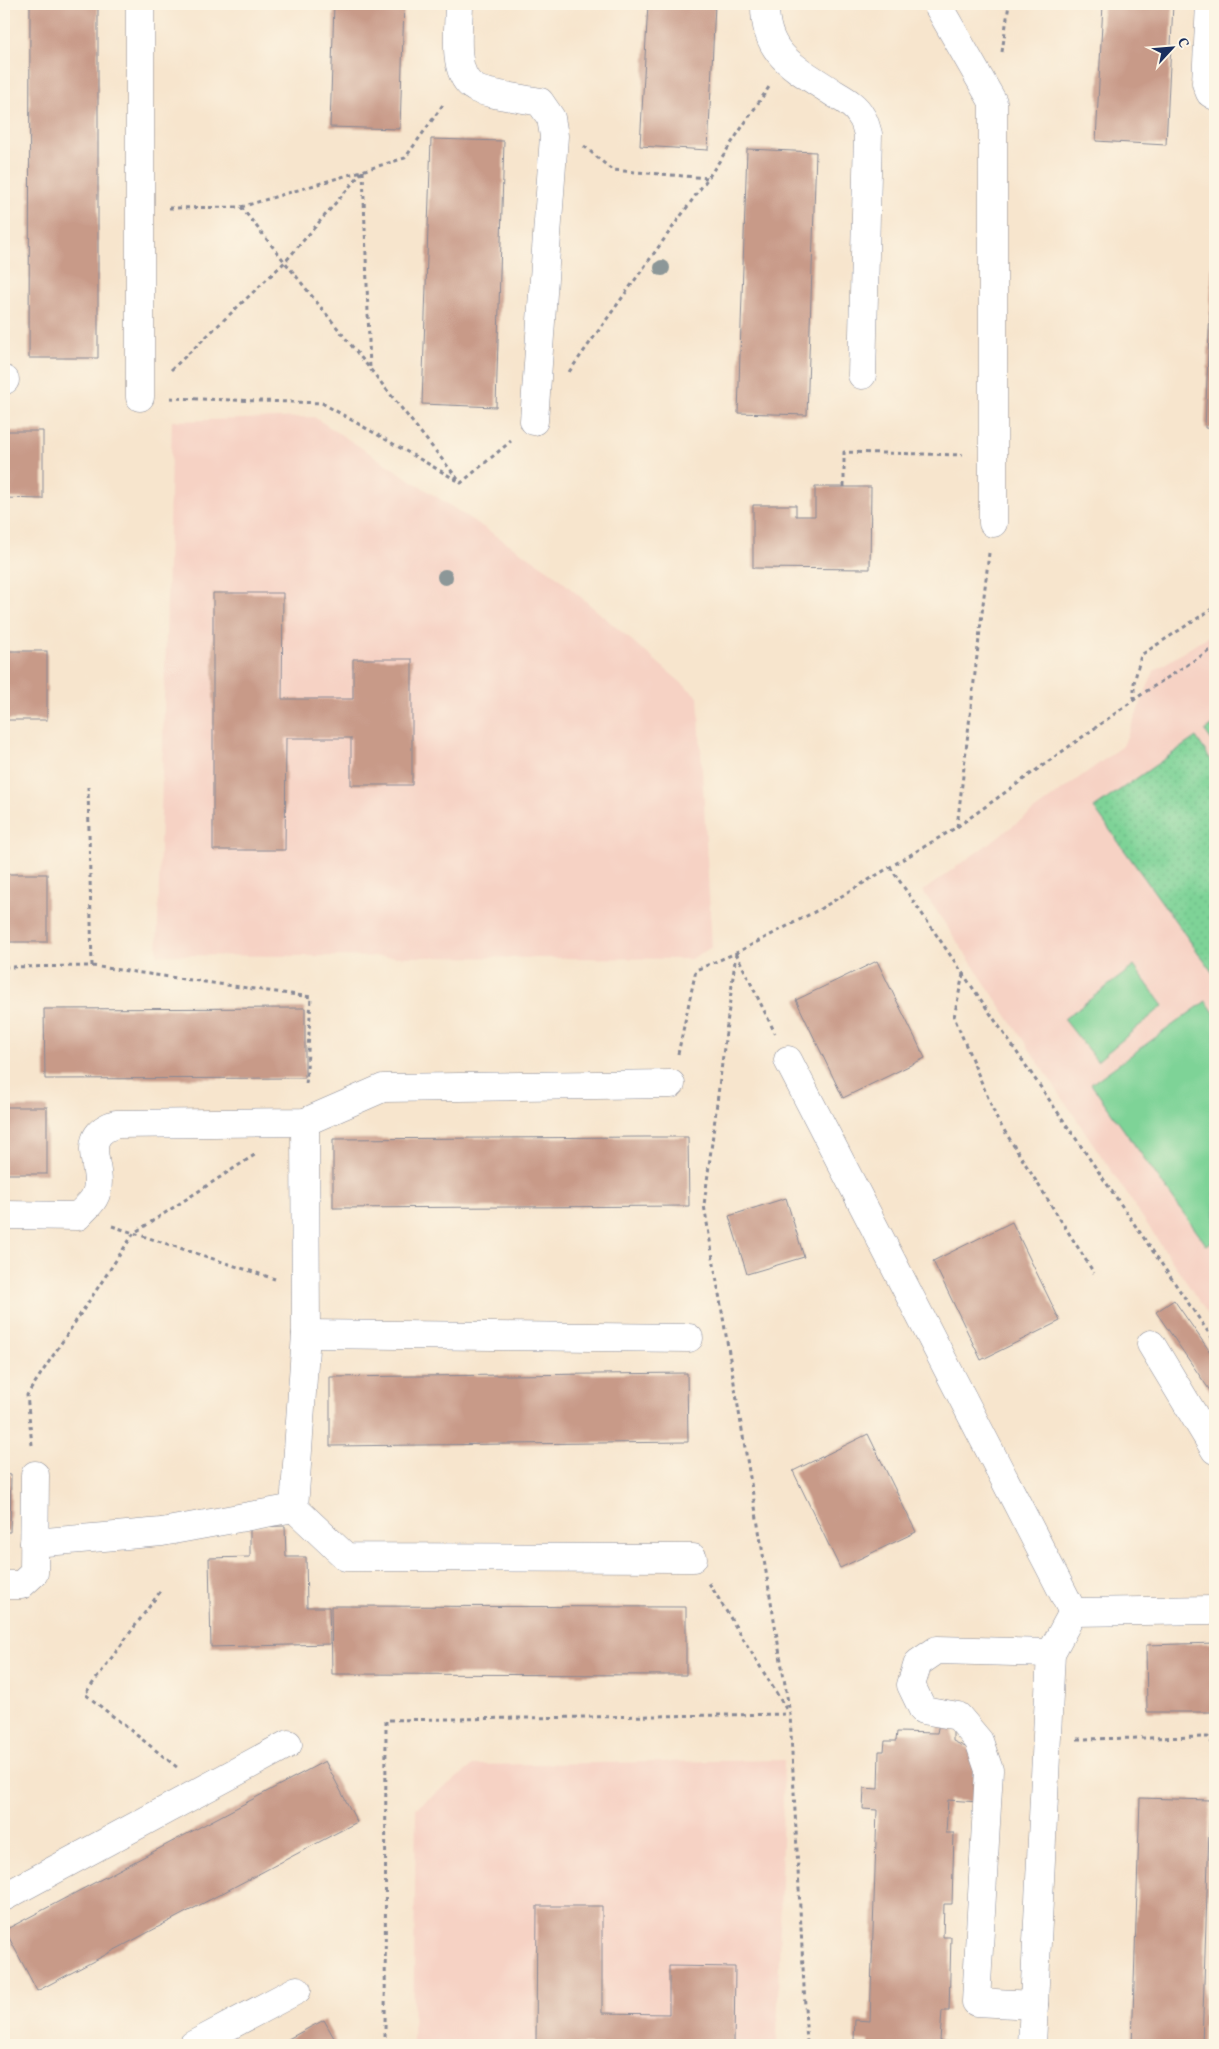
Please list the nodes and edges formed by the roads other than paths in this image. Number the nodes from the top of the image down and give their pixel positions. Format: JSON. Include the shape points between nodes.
{"nodes":[{"id":1,"x":140,"y":4,"type":"edge"},
{"id":2,"x":459,"y":4,"type":"edge"},
{"id":3,"x":765,"y":4,"type":"edge"},
{"id":4,"x":937,"y":4,"type":"edge"},
{"id":5,"x":1210,"y":4,"type":"edge"},
{"id":6,"x":1215,"y":96,"type":"edge"},
{"id":7,"x":862,"y":375,"type":"dead end"},
{"id":8,"x":140,"y":397,"type":"road end"},
{"id":9,"x":534,"y":421,"type":"road end"},
{"id":10,"x":993,"y":523,"type":"road end"},
{"id":11,"x":788,"y":1060,"type":"road end"},
{"id":12,"x":671,"y":1084,"type":"road end"},
{"id":13,"x":305,"y":1122,"type":"junction"},
{"id":14,"x":4,"y":1215,"type":"edge"},
{"id":15,"x":306,"y":1334,"type":"junction"},
{"id":16,"x":688,"y":1338,"type":"dead end"},
{"id":17,"x":1151,"y":1344,"type":"dead end"},
{"id":18,"x":1215,"y":1450,"type":"edge"},
{"id":19,"x":35,"y":1475,"type":"road end"},
{"id":20,"x":294,"y":1508,"type":"junction"},
{"id":21,"x":34,"y":1542,"type":"junction"},
{"id":22,"x":693,"y":1558,"type":"road end"},
{"id":23,"x":4,"y":1585,"type":"edge"},
{"id":24,"x":1215,"y":1610,"type":"edge"},
{"id":25,"x":1073,"y":1612,"type":"junction"},
{"id":26,"x":1051,"y":1653,"type":"junction"},
{"id":27,"x":288,"y":1744,"type":"dead end"},
{"id":28,"x":4,"y":1897,"type":"edge"},
{"id":29,"x":297,"y":1990,"type":"dead end"},
{"id":30,"x":1034,"y":2005,"type":"junction"},
{"id":31,"x":193,"y":2045,"type":"edge"},
{"id":32,"x":1032,"y":2045,"type":"edge"}],
"edges":[{"from":1,"to":8,"type":"lane"},
{"from":2,"to":9,"type":"lane","via":[[458,58],[462,77],[475,89],[540,102],[552,118],[554,136]]},
{"from":3,"to":7,"type":"lane","via":[[765,22],[772,44],[786,61],[851,104],[862,116],[868,134]]},
{"from":4,"to":10,"type":"lane","via":[[993,102]]},
{"from":5,"to":6,"type":"lane","via":[[1206,83]]},
{"from":11,"to":25,"type":"lane"},
{"from":12,"to":13,"type":"lane","via":[[384,1088]]},
{"from":13,"to":14,"type":"lane","via":[[116,1124],[103,1128],[94,1140],[97,1188],[94,1199],[78,1216]]},
{"from":13,"to":15,"type":"lane"},
{"from":15,"to":16,"type":"lane"},
{"from":15,"to":20,"type":"lane"},
{"from":17,"to":18,"type":"lane"},
{"from":19,"to":21,"type":"lane"},
{"from":20,"to":21,"type":"lane","via":[[162,1532]]},
{"from":20,"to":22,"type":"lane","via":[[346,1557]]},
{"from":21,"to":23,"type":"lane","via":[[34,1573],[21,1585]]},
{"from":24,"to":25,"type":"lane"},
{"from":25,"to":26,"type":"lane"},
{"from":26,"to":30,"type":"lane"},
{"from":26,"to":30,"type":"lane","via":[[936,1650],[918,1663],[911,1685],[924,1710],[958,1716],[979,1741],[990,1770],[976,2002]]},
{"from":27,"to":28,"type":"lane"},
{"from":29,"to":31,"type":"lane"},
{"from":30,"to":32,"type":"lane"}]}
